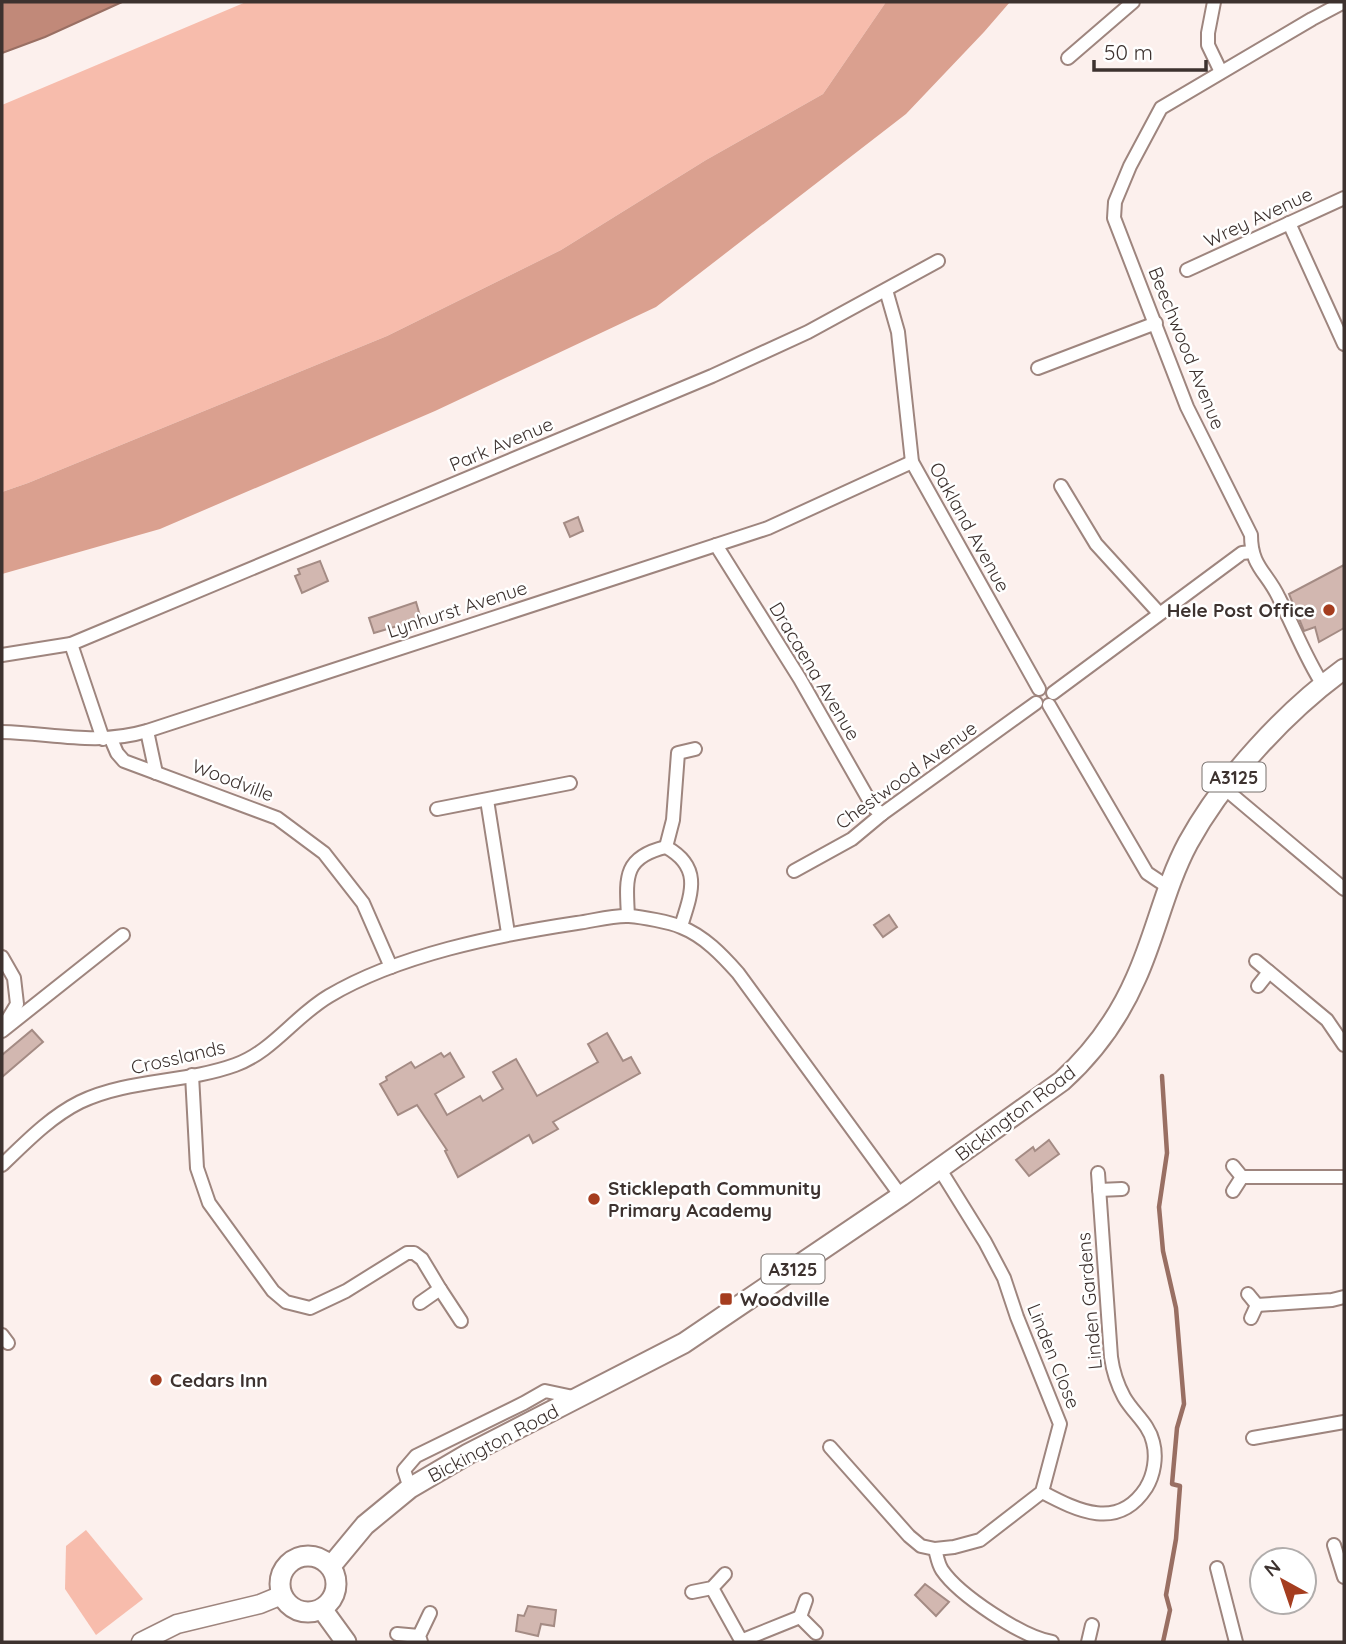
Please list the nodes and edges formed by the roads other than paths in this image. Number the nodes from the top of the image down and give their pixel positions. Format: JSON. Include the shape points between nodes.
{"nodes":[{"id":1,"x":1133,"y":2,"type":"edge"},
{"id":2,"x":1214,"y":2,"type":"edge"},
{"id":3,"x":1344,"y":2,"type":"edge"},
{"id":4,"x":1068,"y":58,"type":"dead end"},
{"id":5,"x":1221,"y":72,"type":"junction"},
{"id":6,"x":1344,"y":198,"type":"edge"},
{"id":7,"x":1289,"y":223,"type":"junction"},
{"id":8,"x":938,"y":261,"type":"dead end"},
{"id":9,"x":1187,"y":270,"type":"dead end"},
{"id":10,"x":887,"y":290,"type":"junction"},
{"id":11,"x":1156,"y":323,"type":"junction"},
{"id":12,"x":1344,"y":344,"type":"edge"},
{"id":13,"x":1038,"y":368,"type":"dead end"},
{"id":14,"x":912,"y":462,"type":"junction"},
{"id":15,"x":1061,"y":486,"type":"dead end"},
{"id":16,"x":716,"y":545,"type":"junction"},
{"id":17,"x":1251,"y":552,"type":"junction"},
{"id":18,"x":1158,"y":613,"type":"junction"},
{"id":19,"x":71,"y":645,"type":"junction"},
{"id":20,"x":2,"y":655,"type":"edge"},
{"id":21,"x":1344,"y":669,"type":"edge"},
{"id":22,"x":1323,"y":685,"type":"junction"},
{"id":23,"x":1046,"y":701,"type":"junction"},
{"id":24,"x":2,"y":732,"type":"edge"},
{"id":25,"x":146,"y":732,"type":"junction"},
{"id":26,"x":107,"y":739,"type":"junction"},
{"id":27,"x":695,"y":749,"type":"dead end"},
{"id":28,"x":156,"y":773,"type":"junction"},
{"id":29,"x":570,"y":783,"type":"dead end"},
{"id":30,"x":1224,"y":788,"type":"junction"},
{"id":31,"x":487,"y":800,"type":"junction"},
{"id":32,"x":437,"y":809,"type":"dead end"},
{"id":33,"x":882,"y":814,"type":"junction"},
{"id":34,"x":666,"y":847,"type":"junction"},
{"id":35,"x":794,"y":871,"type":"dead end"},
{"id":36,"x":1168,"y":887,"type":"junction"},
{"id":37,"x":1344,"y":889,"type":"edge"},
{"id":38,"x":628,"y":916,"type":"junction"},
{"id":39,"x":681,"y":926,"type":"junction"},
{"id":40,"x":508,"y":933,"type":"junction"},
{"id":41,"x":122,"y":935,"type":"dead end"},
{"id":42,"x":2,"y":957,"type":"edge"},
{"id":43,"x":1256,"y":961,"type":"dead end"},
{"id":44,"x":391,"y":967,"type":"junction"},
{"id":45,"x":1269,"y":972,"type":"junction"},
{"id":46,"x":1258,"y":986,"type":"dead end"},
{"id":47,"x":2,"y":1031,"type":"edge"},
{"id":48,"x":1344,"y":1045,"type":"edge"},
{"id":49,"x":192,"y":1075,"type":"junction"},
{"id":50,"x":5,"y":1162,"type":"edge"},
{"id":51,"x":939,"y":1168,"type":"junction"},
{"id":52,"x":1098,"y":1174,"type":"dead end"},
{"id":53,"x":1344,"y":1177,"type":"edge"},
{"id":54,"x":1122,"y":1189,"type":"dead end"},
{"id":55,"x":1100,"y":1190,"type":"junction"},
{"id":56,"x":1233,"y":1191,"type":"dead end"},
{"id":57,"x":901,"y":1196,"type":"junction"},
{"id":58,"x":440,"y":1289,"type":"junction"},
{"id":59,"x":1248,"y":1294,"type":"dead end"},
{"id":60,"x":1344,"y":1297,"type":"edge"},
{"id":61,"x":420,"y":1303,"type":"dead end"},
{"id":62,"x":461,"y":1321,"type":"dead end"},
{"id":63,"x":1344,"y":1422,"type":"edge"},
{"id":64,"x":1253,"y":1438,"type":"dead end"},
{"id":65,"x":830,"y":1447,"type":"dead end"},
{"id":66,"x":1042,"y":1492,"type":"junction"},
{"id":67,"x":1334,"y":1545,"type":"dead end"},
{"id":68,"x":935,"y":1549,"type":"junction"},
{"id":69,"x":1342,"y":1562,"type":"edge"},
{"id":70,"x":331,"y":1566,"type":"junction"},
{"id":71,"x":1217,"y":1568,"type":"dead end"},
{"id":72,"x":725,"y":1574,"type":"dead end"},
{"id":73,"x":1344,"y":1577,"type":"edge"},
{"id":74,"x":712,"y":1588,"type":"junction"},
{"id":75,"x":692,"y":1592,"type":"dead end"},
{"id":76,"x":282,"y":1595,"type":"junction"},
{"id":77,"x":806,"y":1600,"type":"dead end"},
{"id":78,"x":323,"y":1609,"type":"junction"},
{"id":79,"x":430,"y":1614,"type":"dead end"},
{"id":80,"x":800,"y":1617,"type":"junction"},
{"id":81,"x":1092,"y":1625,"type":"dead end"},
{"id":82,"x":816,"y":1633,"type":"dead end"},
{"id":83,"x":397,"y":1634,"type":"dead end"},
{"id":84,"x":420,"y":1639,"type":"edge"},
{"id":85,"x":742,"y":1641,"type":"edge"},
{"id":86,"x":141,"y":1642,"type":"edge"},
{"id":87,"x":346,"y":1642,"type":"edge"},
{"id":88,"x":1052,"y":1642,"type":"edge"},
{"id":89,"x":1088,"y":1642,"type":"edge"},
{"id":90,"x":1236,"y":1642,"type":"edge"}],
"edges":[{"from":1,"to":4,"type":"street"},
{"from":2,"to":5,"type":"street","via":[[1208,45]]},
{"from":3,"to":5,"type":"street"},
{"from":5,"to":11,"type":"street","name":"Beechwood Avenue","via":[[1161,108],[1115,202],[1114,218]]},
{"from":6,"to":7,"type":"street","name":"Wrey Avenue"},
{"from":7,"to":9,"type":"street","name":"Wrey Avenue"},
{"from":7,"to":12,"type":"street"},
{"from":8,"to":10,"type":"street","name":"Park Avenue"},
{"from":10,"to":14,"type":"street","name":"Oakland Avenue","via":[[898,332]]},
{"from":10,"to":19,"type":"street","name":"Park Avenue","via":[[712,376]]},
{"from":11,"to":13,"type":"street"},
{"from":11,"to":17,"type":"street","name":"Beechwood Avenue","via":[[1187,407],[1251,535]]},
{"from":14,"to":16,"type":"street","name":"Lynhurst Avenue","via":[[768,528]]},
{"from":14,"to":23,"type":"street","name":"Oakland Avenue","via":[[1040,688],[1035,694]]},
{"from":15,"to":18,"type":"street","via":[[1097,544]]},
{"from":16,"to":25,"type":"street","name":"Lynhurst Avenue"},
{"from":16,"to":33,"type":"street","name":"Dracaena Avenue","via":[[873,807]]},
{"from":17,"to":18,"type":"street","name":"Chestwood Avenue","via":[[1242,553]]},
{"from":17,"to":22,"type":"street"},
{"from":18,"to":23,"type":"street","name":"Chestwood Avenue"},
{"from":19,"to":20,"type":"street","name":"Park Avenue"},
{"from":19,"to":26,"type":"street"},
{"from":21,"to":22,"type":"main road","name":"Bickington Road","number":"A3125"},
{"from":22,"to":30,"type":"main road","name":"Bickington Road","number":"A3125"},
{"from":23,"to":33,"type":"street","name":"Chestwood Avenue"},
{"from":23,"to":36,"type":"street","via":[[1147,873]]},
{"from":24,"to":26,"type":"street","name":"Lynhurst Avenue"},
{"from":25,"to":26,"type":"street","name":"Lynhurst Avenue"},
{"from":25,"to":28,"type":"street"},
{"from":26,"to":28,"type":"street","name":"Woodville","via":[[124,761]]},
{"from":27,"to":34,"type":"street","via":[[678,753],[673,820]]},
{"from":28,"to":44,"type":"street","name":"Woodville","via":[[277,818],[324,853],[363,903]]},
{"from":29,"to":31,"type":"street"},
{"from":30,"to":36,"type":"main road","name":"Bickington Road","number":"A3125"},
{"from":30,"to":37,"type":"street"},
{"from":31,"to":32,"type":"street"},
{"from":31,"to":40,"type":"street"},
{"from":33,"to":35,"type":"street","name":"Chestwood Avenue","via":[[852,839]]},
{"from":34,"to":38,"type":"street","via":[[638,857],[629,871]]},
{"from":34,"to":39,"type":"street","via":[[687,862],[692,876]]},
{"from":36,"to":51,"type":"main road","name":"Bickington Road","number":"A3125","via":[[1137,976],[1104,1035],[1082,1063]]},
{"from":38,"to":39,"type":"street"},
{"from":38,"to":40,"type":"street"},
{"from":39,"to":57,"type":"street","via":[[714,947],[738,974]]},
{"from":40,"to":44,"type":"street"},
{"from":41,"to":47,"type":"street"},
{"from":42,"to":47,"type":"street","via":[[14,978],[17,1004]]},
{"from":43,"to":45,"type":"street"},
{"from":44,"to":49,"type":"street","name":"Crosslands","via":[[326,998],[257,1054],[235,1065]]},
{"from":45,"to":46,"type":"street"},
{"from":45,"to":48,"type":"street","via":[[1327,1020]]},
{"from":49,"to":50,"type":"street","name":"Crosslands","via":[[81,1102],[53,1118]]},
{"from":49,"to":58,"type":"street","via":[[197,1168],[209,1203],[273,1291],[286,1302],[310,1308],[407,1253],[422,1259]]},
{"from":51,"to":57,"type":"main road","name":"Bickington Road","number":"A3125"},
{"from":51,"to":66,"type":"street","name":"Linden Close","via":[[1004,1278],[1060,1424]]},
{"from":52,"to":55,"type":"street","name":"Linden Gardens"},
{"from":53,"to":56,"type":"street","via":[[1238,1171]]},
{"from":54,"to":55,"type":"street"},
{"from":55,"to":66,"type":"street","name":"Linden Gardens","via":[[1115,1378],[1153,1440],[1154,1467],[1138,1501],[1104,1515],[1087,1513]]},
{"from":57,"to":70,"type":"main road","name":"Bickington Road","number":"A3125","via":[[684,1343],[410,1488],[365,1525]]},
{"from":58,"to":61,"type":"street"},
{"from":58,"to":62,"type":"street"},
{"from":59,"to":60,"type":"street","via":[[1254,1311]]},
{"from":63,"to":64,"type":"street"},
{"from":65,"to":68,"type":"street","via":[[909,1536],[921,1546]]},
{"from":66,"to":68,"type":"street","via":[[980,1540]]},
{"from":67,"to":69,"type":"street"},
{"from":68,"to":88,"type":"street","via":[[941,1568],[954,1585],[984,1608]]},
{"from":69,"to":73,"type":"street"},
{"from":70,"to":76,"type":"main road","via":[[310,1556],[290,1562],[282,1574]]},
{"from":70,"to":78,"type":"main road","via":[[336,1591]]},
{"from":71,"to":90,"type":"street"},
{"from":72,"to":74,"type":"street"},
{"from":74,"to":75,"type":"street"},
{"from":74,"to":85,"type":"street"},
{"from":76,"to":78,"type":"main road","via":[[287,1604],[302,1612]]},
{"from":76,"to":86,"type":"main road","via":[[177,1624]]},
{"from":77,"to":80,"type":"street"},
{"from":78,"to":87,"type":"main road"},
{"from":79,"to":84,"type":"street"},
{"from":80,"to":82,"type":"street"},
{"from":80,"to":85,"type":"street"},
{"from":81,"to":89,"type":"street"},
{"from":83,"to":84,"type":"street"}]}
